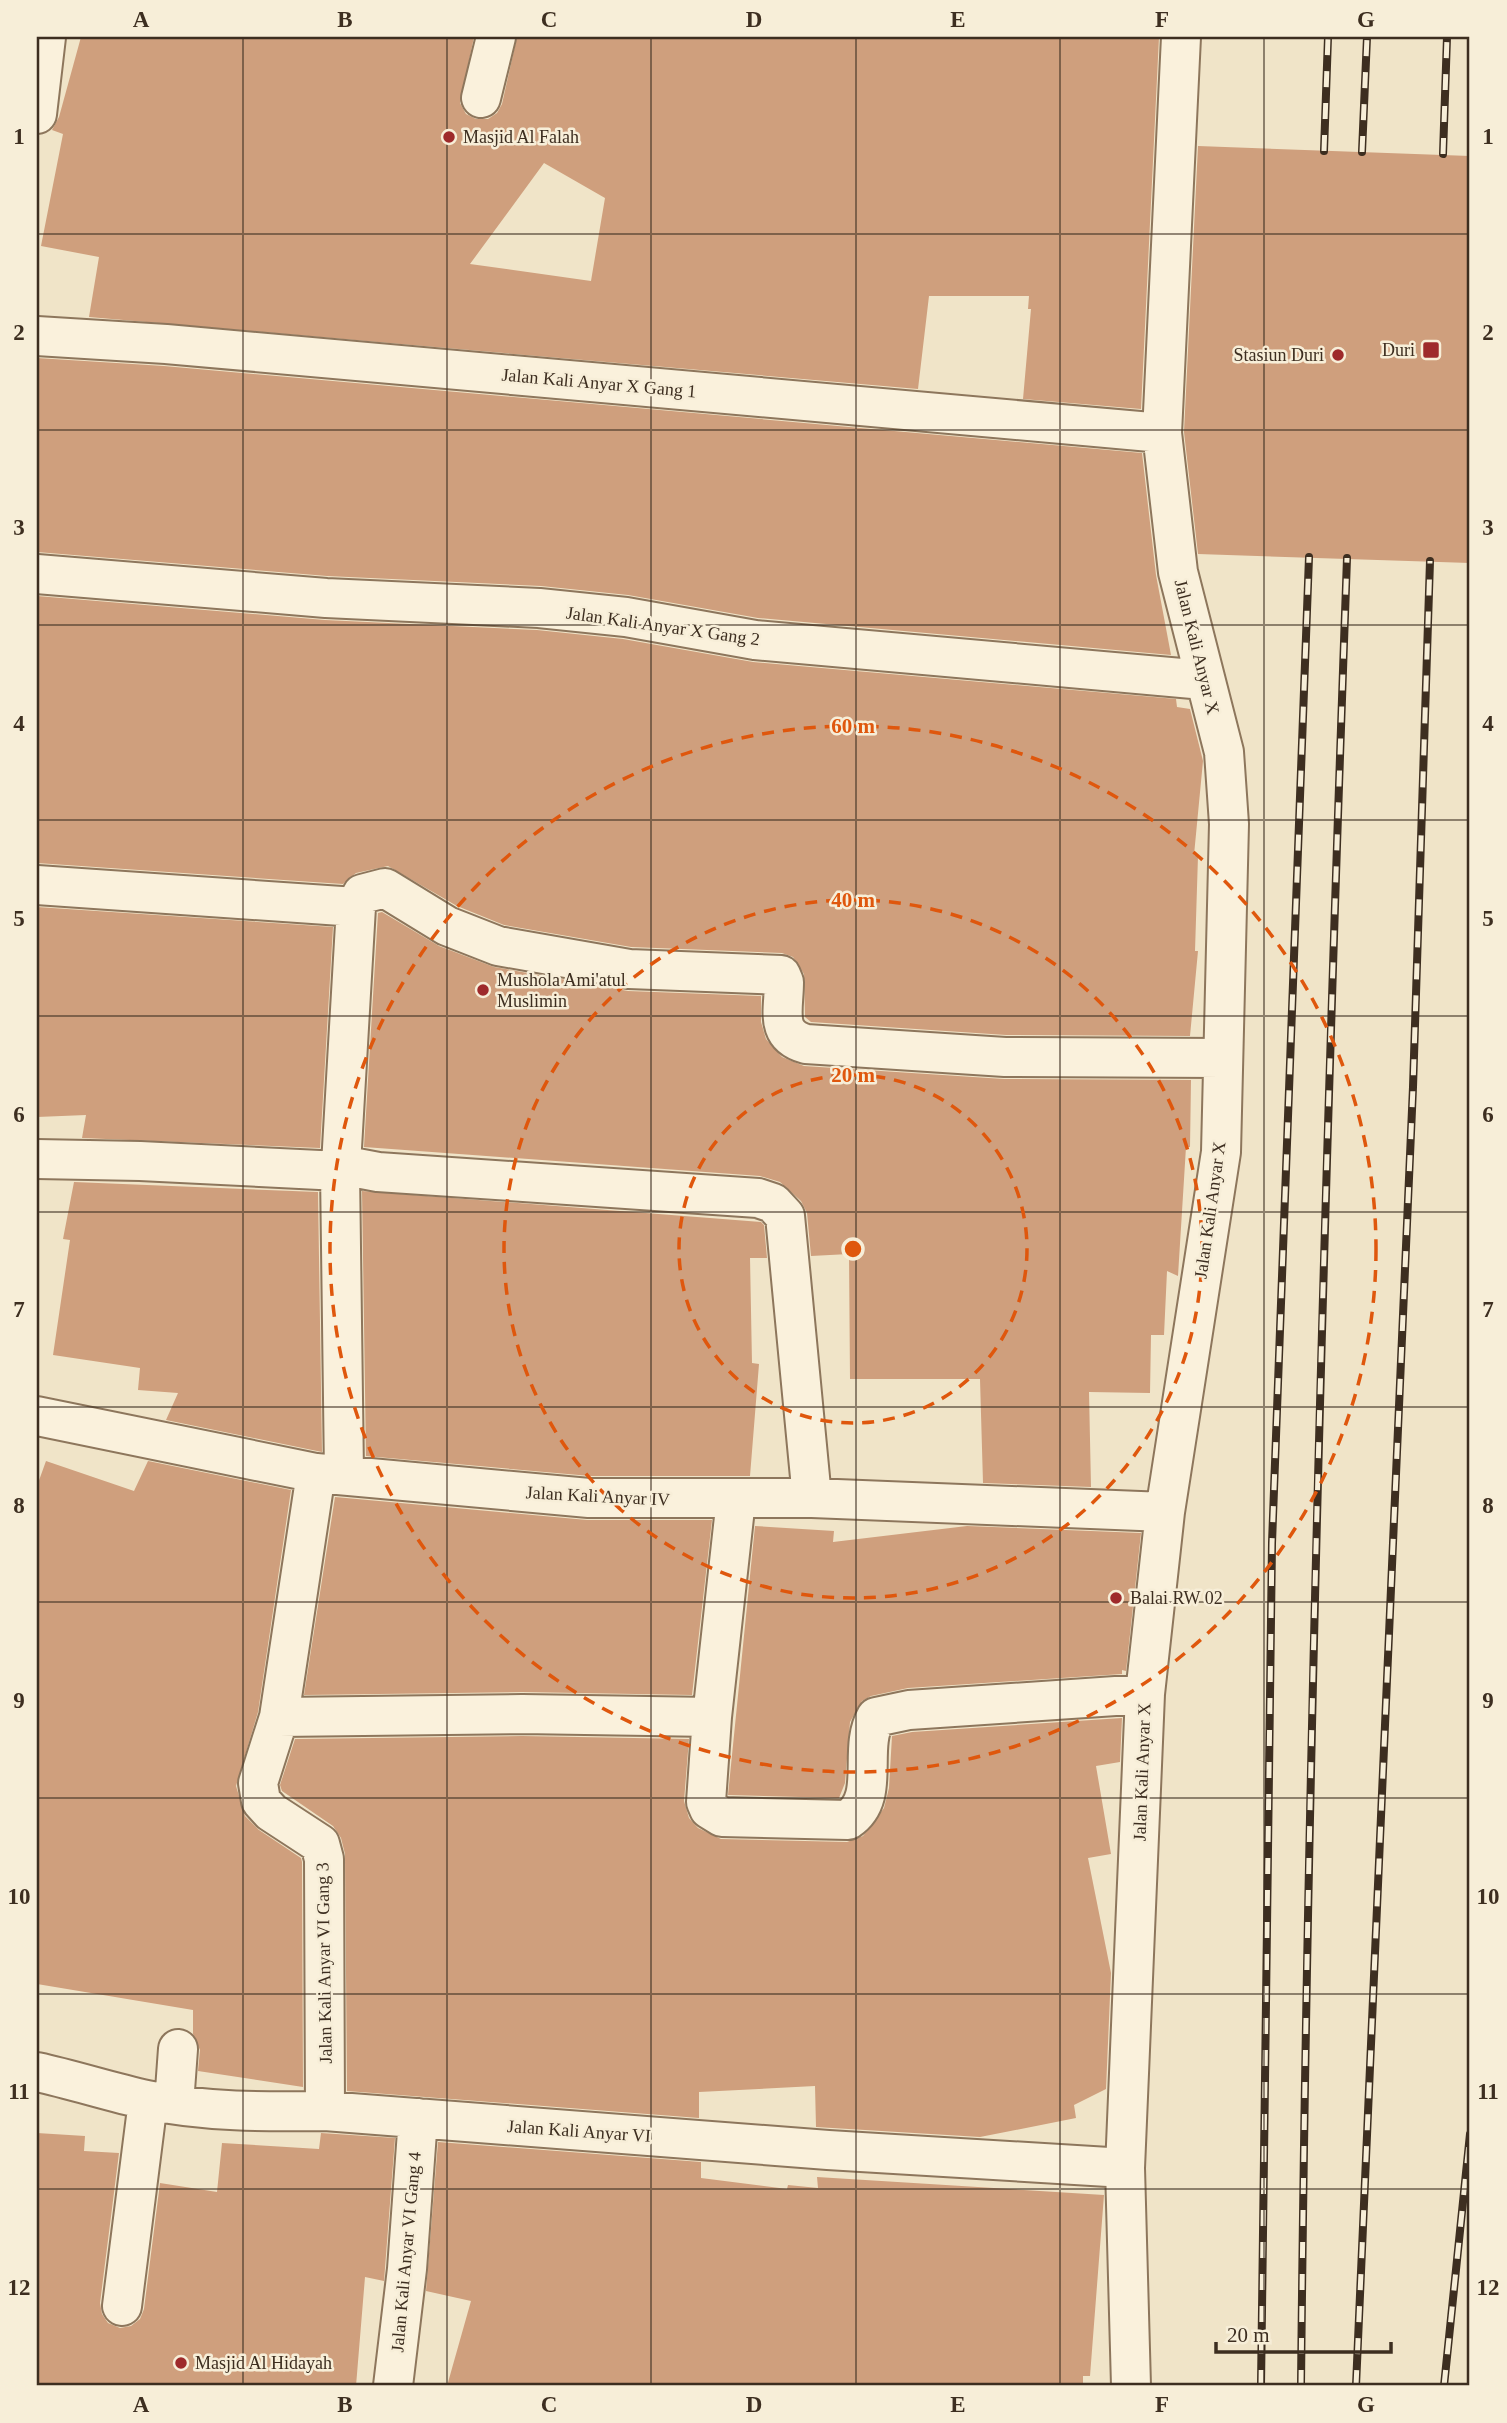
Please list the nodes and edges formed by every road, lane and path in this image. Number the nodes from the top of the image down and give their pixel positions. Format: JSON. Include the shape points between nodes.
{"nodes":[{"id":1,"x":46,"y":37,"type":"edge"},
{"id":2,"x":496,"y":37,"type":"edge"},
{"id":3,"x":1181,"y":37,"type":"edge"},
{"id":4,"x":481,"y":98,"type":"dead end"},
{"id":5,"x":37,"y":114,"type":"edge"},
{"id":6,"x":37,"y":336,"type":"edge"},
{"id":7,"x":1162,"y":433,"type":"junction"},
{"id":8,"x":37,"y":574,"type":"edge"},
{"id":9,"x":1204,"y":680,"type":"junction"},
{"id":10,"x":37,"y":885,"type":"edge"},
{"id":11,"x":356,"y":907,"type":"junction"},
{"id":12,"x":1222,"y":1058,"type":"junction"},
{"id":13,"x":37,"y":1159,"type":"edge"},
{"id":14,"x":340,"y":1168,"type":"junction"},
{"id":15,"x":37,"y":1416,"type":"edge"},
{"id":16,"x":330,"y":1474,"type":"junction"},
{"id":17,"x":812,"y":1498,"type":"junction"},
{"id":18,"x":736,"y":1499,"type":"junction"},
{"id":19,"x":1165,"y":1512,"type":"junction"},
{"id":20,"x":1145,"y":1693,"type":"junction"},
{"id":21,"x":279,"y":1717,"type":"junction"},
{"id":22,"x":712,"y":1717,"type":"junction"},
{"id":23,"x":178,"y":2049,"type":"dead end"},
{"id":24,"x":37,"y":2072,"type":"edge"},
{"id":25,"x":161,"y":2102,"type":"junction"},
{"id":26,"x":325,"y":2111,"type":"junction"},
{"id":27,"x":418,"y":2118,"type":"junction"},
{"id":28,"x":1125,"y":2168,"type":"junction"},
{"id":29,"x":122,"y":2306,"type":"dead end"},
{"id":30,"x":393,"y":2386,"type":"edge"},
{"id":31,"x":1131,"y":2386,"type":"edge"}],
"edges":[{"from":1,"to":5,"type":"street"},
{"from":2,"to":4,"type":"street"},
{"from":3,"to":7,"type":"street","name":"Jalan Kali Anyar X"},
{"from":6,"to":7,"type":"street","name":"Jalan Kali Anyar X Gang 1"},
{"from":7,"to":9,"type":"street","name":"Jalan Kali Anyar X","via":[[1178,572]]},
{"from":8,"to":9,"type":"street","name":"Jalan Kali Anyar X Gang 2","via":[[354,599],[539,608],[626,617],[755,640]]},
{"from":9,"to":12,"type":"street","name":"Jalan Kali Anyar X","via":[[1224,752],[1229,824]]},
{"from":10,"to":11,"type":"street"},
{"from":11,"to":12,"type":"street","via":[[362,894],[385,888],[447,926],[498,946],[629,969],[774,972],[784,982],[785,1032],[791,1040],[806,1044],[1005,1057]]},
{"from":11,"to":14,"type":"street","name":"Jalan Kali Anyar VI Gang 3"},
{"from":12,"to":19,"type":"street","name":"Jalan Kali Anyar X","via":[[1221,1152]]},
{"from":13,"to":14,"type":"street"},
{"from":14,"to":16,"type":"street","name":"Jalan Kali Anyar VI Gang 3"},
{"from":14,"to":17,"type":"street","via":[[758,1198],[773,1203],[785,1216]]},
{"from":15,"to":16,"type":"street","name":"Jalan Kali Anyar IV"},
{"from":16,"to":18,"type":"street","name":"Jalan Kali Anyar IV","via":[[589,1498]]},
{"from":16,"to":21,"type":"street","name":"Jalan Kali Anyar VI Gang 3"},
{"from":17,"to":18,"type":"street","name":"Jalan Kali Anyar IV"},
{"from":17,"to":19,"type":"street","name":"Jalan Kali Anyar IV"},
{"from":18,"to":22,"type":"street"},
{"from":19,"to":20,"type":"street","name":"Jalan Kali Anyar X"},
{"from":20,"to":22,"type":"street","via":[[909,1710],[876,1717],[868,1731],[866,1796],[862,1809],[848,1820],[722,1817],[709,1809]]},
{"from":20,"to":28,"type":"street","name":"Jalan Kali Anyar X"},
{"from":21,"to":22,"type":"street"},
{"from":21,"to":26,"type":"street","name":"Jalan Kali Anyar VI Gang 3","via":[[258,1783],[261,1801],[320,1844],[324,1859]]},
{"from":23,"to":25,"type":"street"},
{"from":24,"to":25,"type":"street","name":"Jalan Kali Anyar VI"},
{"from":25,"to":26,"type":"street","name":"Jalan Kali Anyar VI","via":[[264,2112]]},
{"from":25,"to":29,"type":"street"},
{"from":26,"to":27,"type":"street","name":"Jalan Kali Anyar VI"},
{"from":27,"to":28,"type":"street","name":"Jalan Kali Anyar VI"},
{"from":27,"to":30,"type":"street","name":"Jalan Kali Anyar VI Gang 4"},
{"from":28,"to":31,"type":"street","name":"Jalan Kali Anyar X"}]}
